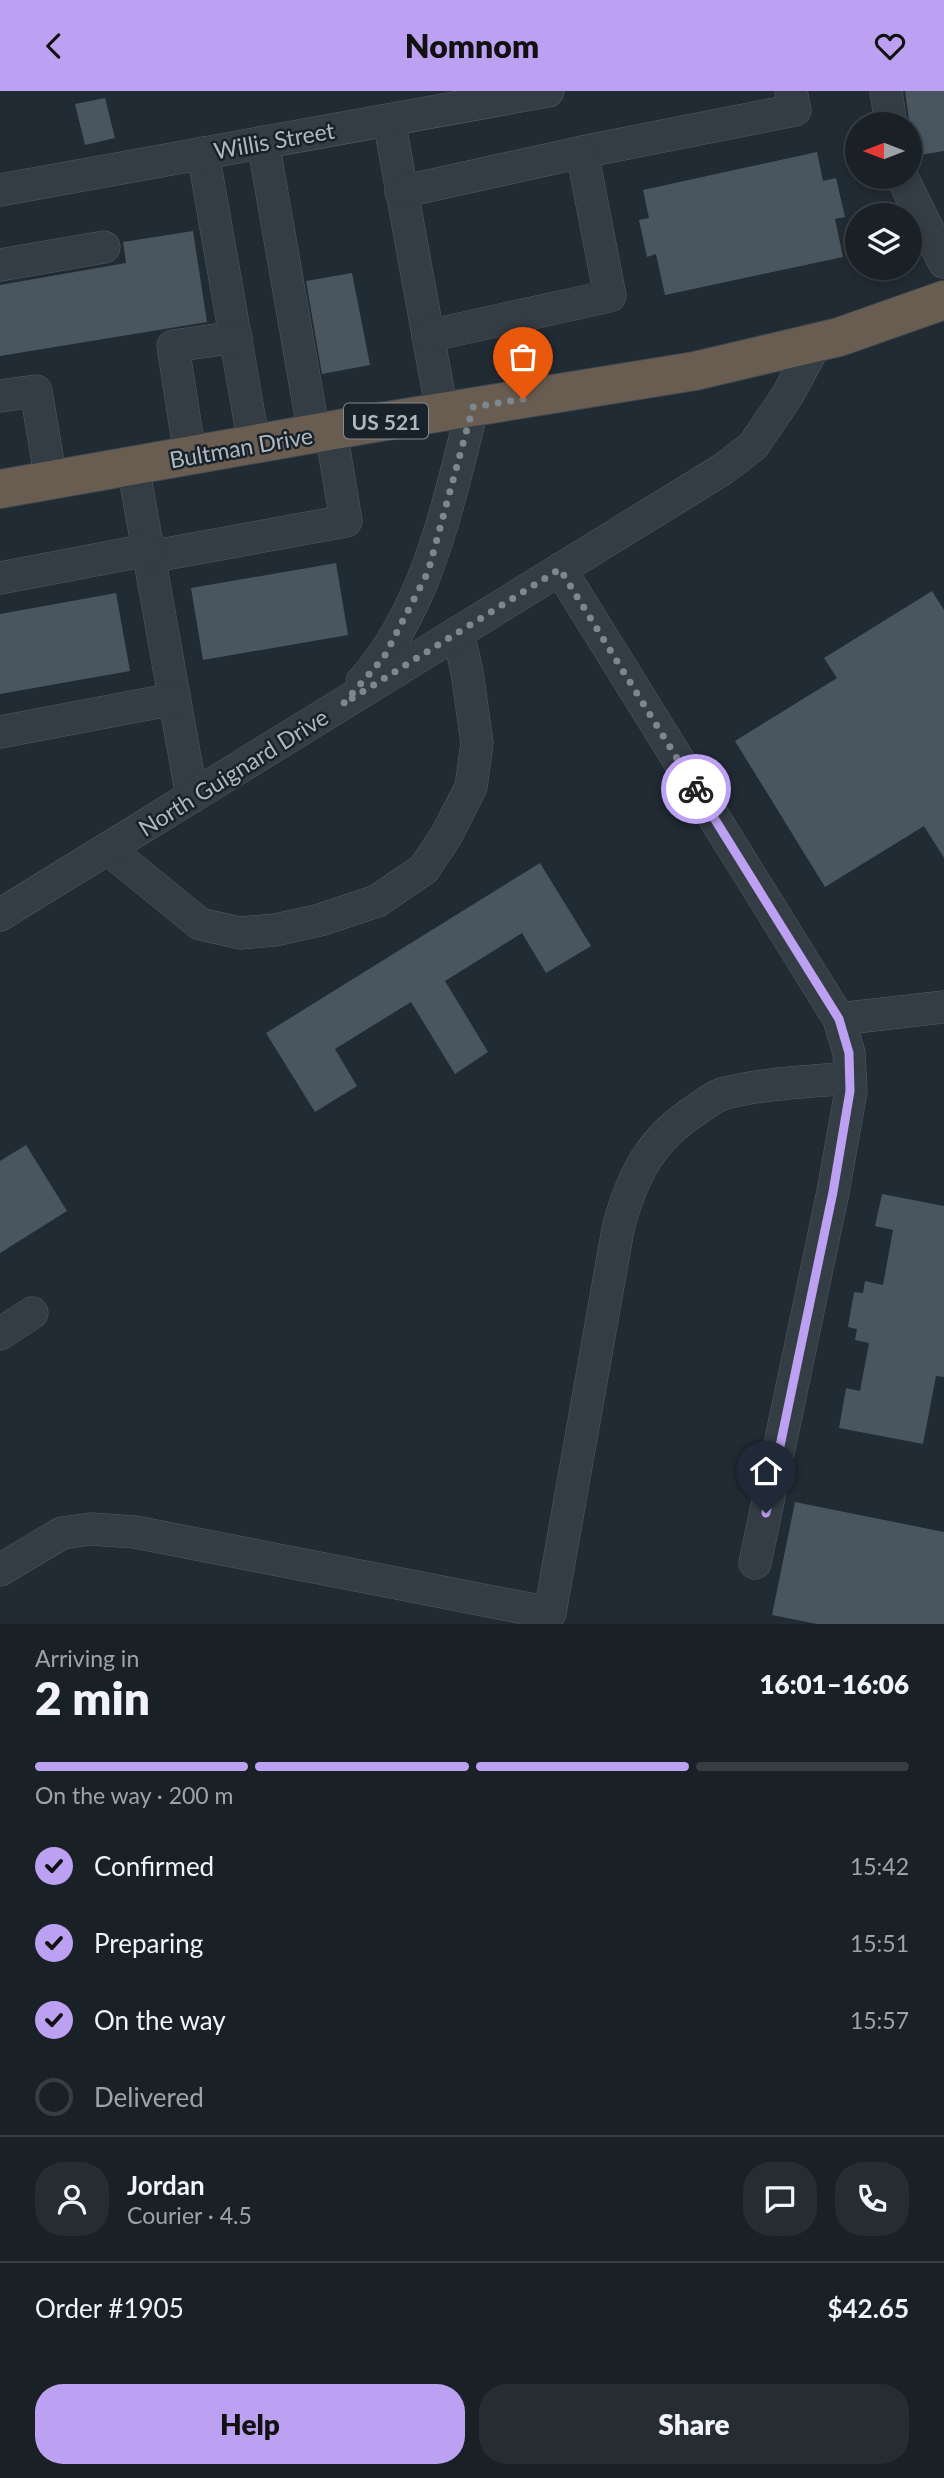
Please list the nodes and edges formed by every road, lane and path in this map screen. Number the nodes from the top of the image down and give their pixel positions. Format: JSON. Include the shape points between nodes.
{"nodes":[{"id":1,"x":548,"y":91,"type":"edge"},
{"id":2,"x":791,"y":91,"type":"edge"},
{"id":3,"x":886,"y":91,"type":"edge"},
{"id":4,"x":889,"y":112,"type":"edge"},
{"id":5,"x":389,"y":120,"type":"junction"},
{"id":6,"x":262,"y":142,"type":"junction"},
{"id":7,"x":582,"y":152,"type":"junction"},
{"id":8,"x":203,"y":153,"type":"junction"},
{"id":9,"x":908,"y":189,"type":"edge"},
{"id":10,"x":0,"y":190,"type":"edge"},
{"id":11,"x":401,"y":192,"type":"junction"},
{"id":12,"x":104,"y":247,"type":"dead end"},
{"id":13,"x":944,"y":262,"type":"edge"},
{"id":14,"x":0,"y":265,"type":"edge"},
{"id":15,"x":944,"y":300,"type":"edge"},
{"id":16,"x":428,"y":336,"type":"junction"},
{"id":17,"x":236,"y":337,"type":"junction"},
{"id":18,"x":816,"y":343,"type":"junction"},
{"id":19,"x":0,"y":396,"type":"edge"},
{"id":20,"x":458,"y":410,"type":"junction"},
{"id":21,"x":323,"y":432,"type":"junction"},
{"id":22,"x":254,"y":444,"type":"junction"},
{"id":23,"x":190,"y":456,"type":"junction"},
{"id":24,"x":133,"y":466,"type":"junction"},
{"id":25,"x":51,"y":480,"type":"junction"},
{"id":26,"x":0,"y":489,"type":"edge"},
{"id":27,"x":148,"y":553,"type":"junction"},
{"id":28,"x":560,"y":569,"type":"junction"},
{"id":29,"x":0,"y":578,"type":"edge"},
{"id":30,"x":458,"y":632,"type":"junction"},
{"id":31,"x":174,"y":699,"type":"junction"},
{"id":32,"x":343,"y":704,"type":"junction"},
{"id":33,"x":0,"y":732,"type":"edge"},
{"id":34,"x":191,"y":797,"type":"junction"},
{"id":35,"x":108,"y":849,"type":"junction"},
{"id":36,"x":0,"y":915,"type":"edge"},
{"id":37,"x":944,"y":1007,"type":"edge"},
{"id":38,"x":839,"y":1019,"type":"junction"},
{"id":39,"x":850,"y":1078,"type":"junction"},
{"id":40,"x":32,"y":1313,"type":"dead end"},
{"id":41,"x":0,"y":1334,"type":"edge"},
{"id":42,"x":755,"y":1563,"type":"dead end"},
{"id":43,"x":0,"y":1570,"type":"edge"}],
"edges":[{"from":1,"to":5,"type":"street","name":"Willis Street"},
{"from":2,"to":7,"type":"street","via":[[795,110]]},
{"from":3,"to":4,"type":"street"},
{"from":5,"to":6,"type":"street","name":"Willis Street"},
{"from":5,"to":11,"type":"street"},
{"from":6,"to":8,"type":"street","name":"Willis Street"},
{"from":6,"to":21,"type":"street"},
{"from":7,"to":11,"type":"street"},
{"from":7,"to":16,"type":"street","via":[[610,296]]},
{"from":8,"to":10,"type":"street","name":"Willis Street"},
{"from":8,"to":17,"type":"street"},
{"from":9,"to":13,"type":"street"},
{"from":11,"to":16,"type":"street"},
{"from":12,"to":14,"type":"street"},
{"from":15,"to":18,"type":"highway","number":"US 521"},
{"from":16,"to":20,"type":"street"},
{"from":17,"to":22,"type":"street"},
{"from":17,"to":23,"type":"street","via":[[173,346]]},
{"from":18,"to":20,"type":"highway","name":"Bultman Drive","number":"US 521","via":[[695,371]]},
{"from":18,"to":28,"type":"street","name":"North Guignard Drive","via":[[752,446],[723,469]]},
{"from":19,"to":25,"type":"street","via":[[36,391]]},
{"from":20,"to":21,"type":"highway","name":"Bultman Drive","number":"US 521"},
{"from":20,"to":32,"type":"street","via":[[428,572],[384,657]]},
{"from":21,"to":22,"type":"highway","name":"Bultman Drive","number":"US 521"},
{"from":21,"to":27,"type":"street","via":[[346,521]]},
{"from":22,"to":23,"type":"highway","name":"Bultman Drive","number":"US 521"},
{"from":23,"to":24,"type":"highway","name":"Bultman Drive","number":"US 521"},
{"from":24,"to":25,"type":"highway","name":"Bultman Drive","number":"US 521"},
{"from":24,"to":27,"type":"street"},
{"from":25,"to":26,"type":"highway","name":"Bultman Drive","number":"US 521"},
{"from":27,"to":29,"type":"street"},
{"from":27,"to":31,"type":"street"},
{"from":28,"to":30,"type":"street","name":"North Guignard Drive"},
{"from":28,"to":38,"type":"street"},
{"from":30,"to":32,"type":"street","name":"North Guignard Drive"},
{"from":30,"to":35,"type":"street","via":[[477,743],[471,787],[424,869],[377,901],[320,920],[240,933],[200,924]]},
{"from":31,"to":33,"type":"street"},
{"from":31,"to":34,"type":"street"},
{"from":32,"to":34,"type":"street","name":"North Guignard Drive"},
{"from":34,"to":35,"type":"street","name":"North Guignard Drive"},
{"from":35,"to":36,"type":"street","name":"North Guignard Drive"},
{"from":37,"to":38,"type":"street"},
{"from":38,"to":39,"type":"street","via":[[849,1053]]},
{"from":39,"to":42,"type":"street","via":[[833,1192]]},
{"from":39,"to":43,"type":"street","via":[[720,1095],[685,1117],[650,1151],[628,1191],[618,1229],[550,1613],[135,1532],[91,1529],[62,1533]]},
{"from":40,"to":41,"type":"street"}]}
